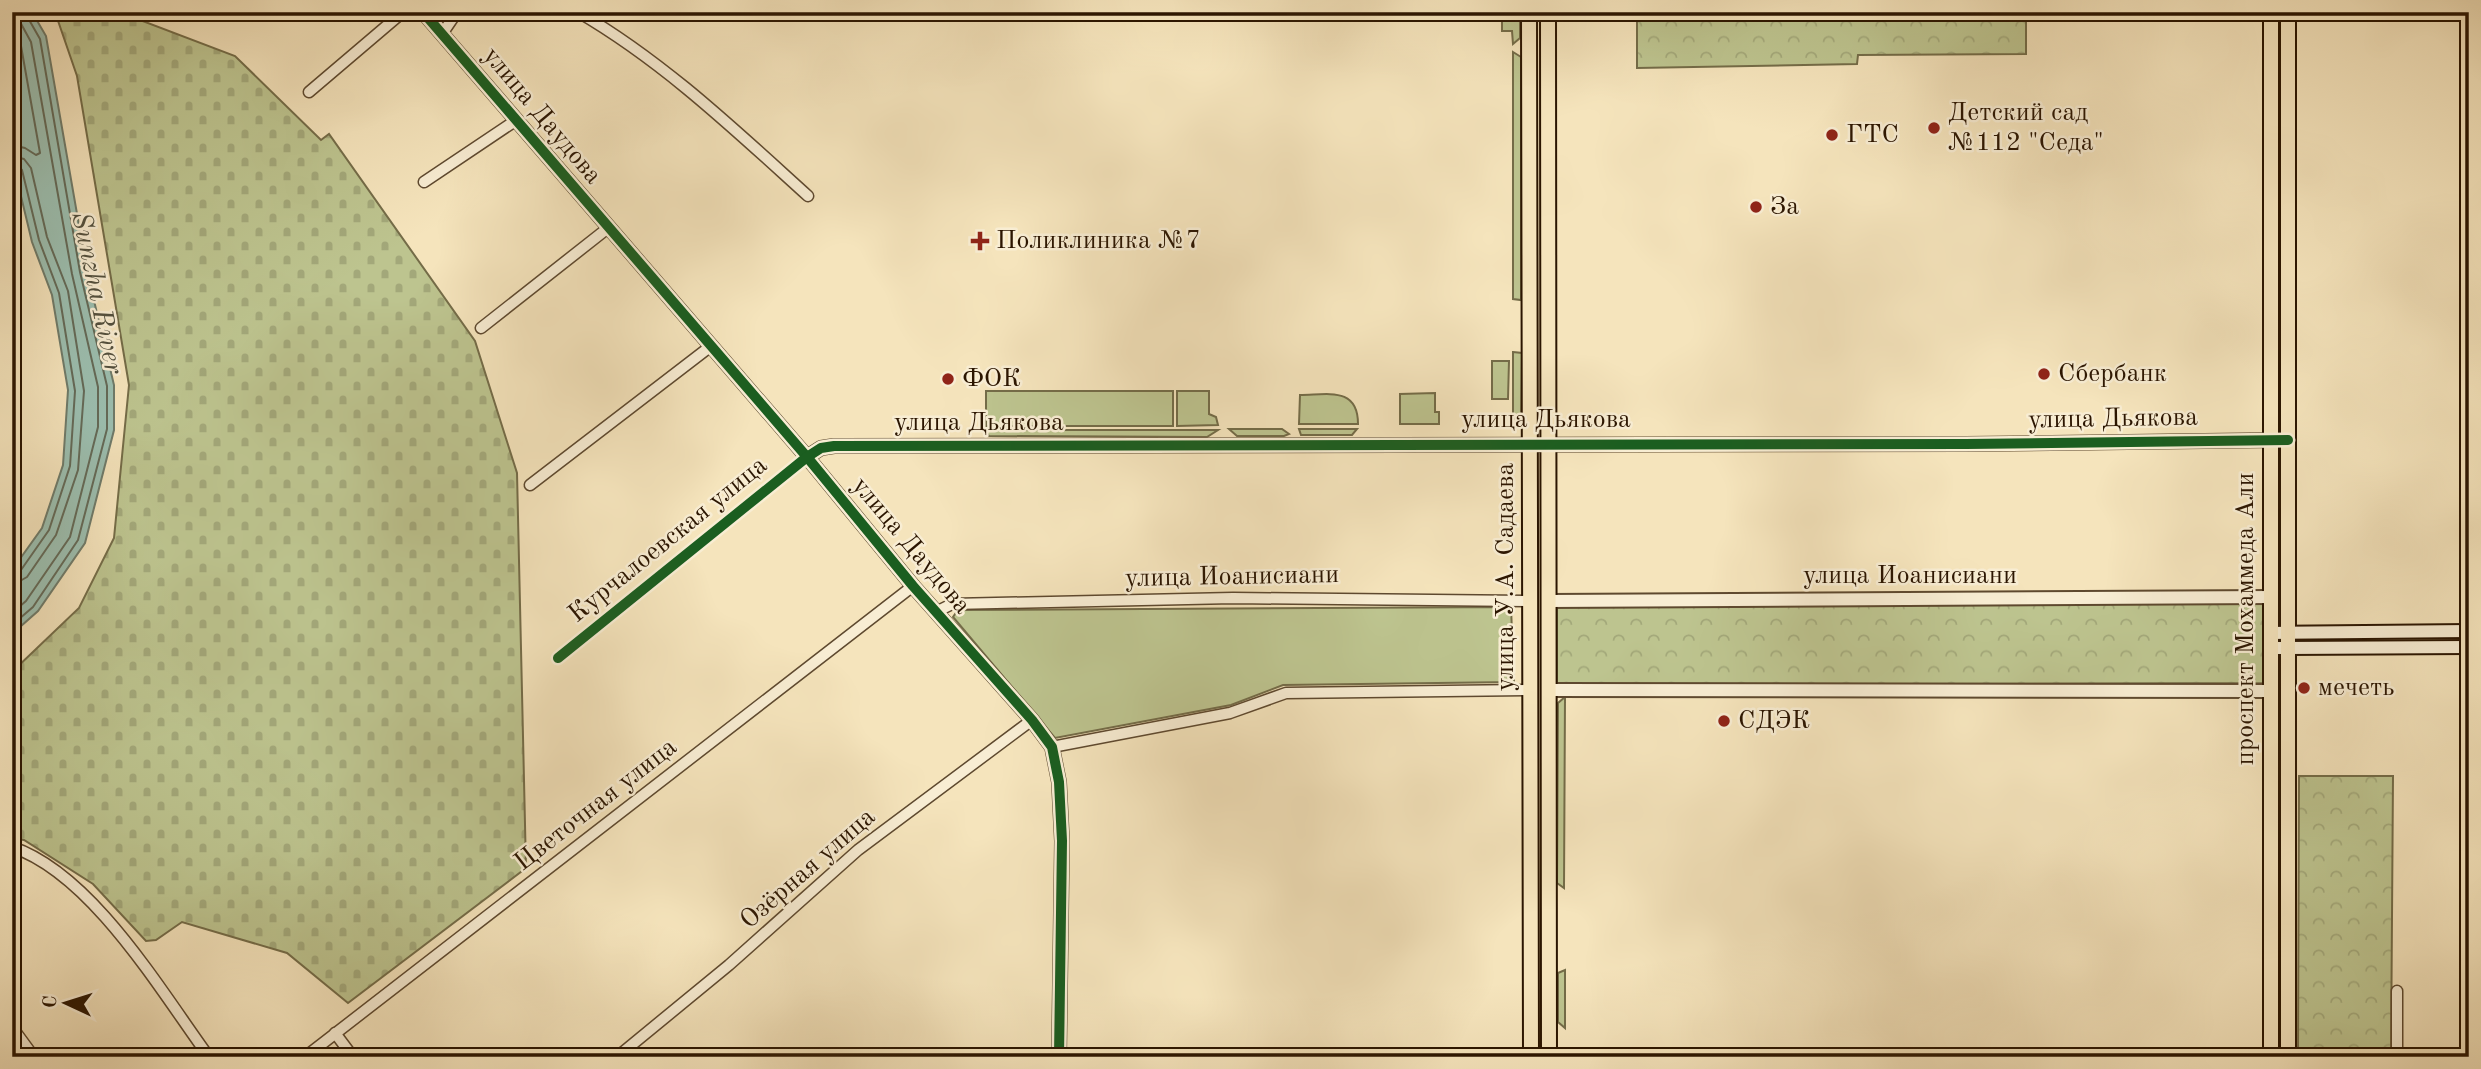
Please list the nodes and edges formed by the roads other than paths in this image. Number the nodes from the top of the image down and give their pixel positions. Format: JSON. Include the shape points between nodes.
{"nodes":[{"id":1,"x":403,"y":12,"type":"edge"},
{"id":2,"x":423,"y":12,"type":"edge"},
{"id":3,"x":457,"y":12,"type":"edge"},
{"id":4,"x":579,"y":12,"type":"edge"},
{"id":5,"x":1529,"y":12,"type":"edge"},
{"id":6,"x":1548,"y":12,"type":"edge"},
{"id":7,"x":2271,"y":12,"type":"edge"},
{"id":8,"x":2288,"y":12,"type":"edge"},
{"id":9,"x":443,"y":34,"type":"junction"},
{"id":10,"x":309,"y":92,"type":"dead end"},
{"id":11,"x":515,"y":121,"type":"junction"},
{"id":12,"x":424,"y":182,"type":"dead end"},
{"id":13,"x":808,"y":196,"type":"dead end"},
{"id":14,"x":608,"y":228,"type":"junction"},
{"id":15,"x":481,"y":328,"type":"dead end"},
{"id":16,"x":711,"y":346,"type":"junction"},
{"id":17,"x":2270,"y":440,"type":"junction"},
{"id":18,"x":2288,"y":440,"type":"junction"},
{"id":19,"x":1530,"y":443,"type":"junction"},
{"id":20,"x":1549,"y":443,"type":"junction"},
{"id":21,"x":807,"y":457,"type":"junction"},
{"id":22,"x":530,"y":485,"type":"dead end"},
{"id":23,"x":913,"y":586,"type":"junction"},
{"id":24,"x":2272,"y":597,"type":"junction"},
{"id":25,"x":1530,"y":601,"type":"junction"},
{"id":26,"x":1549,"y":601,"type":"junction"},
{"id":27,"x":936,"y":612,"type":"junction"},
{"id":28,"x":2469,"y":631,"type":"edge"},
{"id":29,"x":2272,"y":632,"type":"junction"},
{"id":30,"x":2289,"y":633,"type":"junction"},
{"id":31,"x":2469,"y":647,"type":"edge"},
{"id":32,"x":2271,"y":648,"type":"junction"},
{"id":33,"x":2289,"y":649,"type":"junction"},
{"id":34,"x":558,"y":658,"type":"dead end"},
{"id":35,"x":1531,"y":690,"type":"junction"},
{"id":36,"x":1549,"y":690,"type":"junction"},
{"id":37,"x":2271,"y":691,"type":"junction"},
{"id":38,"x":1032,"y":720,"type":"junction"},
{"id":39,"x":1052,"y":747,"type":"junction"},
{"id":40,"x":12,"y":847,"type":"edge"},
{"id":41,"x":2398,"y":991,"type":"dead end"},
{"id":42,"x":12,"y":1027,"type":"edge"},
{"id":43,"x":335,"y":1033,"type":"junction"},
{"id":44,"x":34,"y":1057,"type":"edge"},
{"id":45,"x":209,"y":1057,"type":"edge"},
{"id":46,"x":305,"y":1057,"type":"edge"},
{"id":47,"x":353,"y":1057,"type":"edge"},
{"id":48,"x":617,"y":1057,"type":"edge"},
{"id":49,"x":1059,"y":1057,"type":"edge"},
{"id":50,"x":1531,"y":1057,"type":"edge"},
{"id":51,"x":1549,"y":1057,"type":"edge"},
{"id":52,"x":2271,"y":1057,"type":"edge"},
{"id":53,"x":2288,"y":1057,"type":"edge"},
{"id":54,"x":2397,"y":1057,"type":"edge"}],
"edges":[{"from":1,"to":10,"type":"street"},
{"from":2,"to":9,"type":"street","name":"улица Даудова"},
{"from":3,"to":9,"type":"street"},
{"from":4,"to":13,"type":"street","via":[[691,91]]},
{"from":5,"to":19,"type":"main road","name":"улица У.А. Садаева"},
{"from":6,"to":20,"type":"main road","name":"улица У.А. Садаева"},
{"from":7,"to":17,"type":"main road","name":"проспект Мохаммеда Али"},
{"from":8,"to":18,"type":"main road","name":"проспект Мохаммеда Али"},
{"from":9,"to":11,"type":"street","name":"улица Даудова"},
{"from":11,"to":12,"type":"street"},
{"from":11,"to":14,"type":"street","name":"улица Даудова"},
{"from":14,"to":15,"type":"street"},
{"from":14,"to":16,"type":"street","name":"улица Даудова"},
{"from":16,"to":21,"type":"street","name":"улица Даудова"},
{"from":16,"to":22,"type":"street"},
{"from":17,"to":18,"type":"street","name":"улица Дьякова"},
{"from":17,"to":20,"type":"street","name":"улица Дьякова"},
{"from":17,"to":24,"type":"main road","name":"проспект Мохаммеда Али"},
{"from":18,"to":30,"type":"main road","name":"проспект Мохаммеда Али"},
{"from":19,"to":20,"type":"street","name":"улица Дьякова"},
{"from":19,"to":21,"type":"street","name":"улица Дьякова","via":[[834,446]]},
{"from":19,"to":25,"type":"main road","name":"улица У.А. Садаева"},
{"from":20,"to":26,"type":"main road","name":"улица У.А. Садаева"},
{"from":21,"to":23,"type":"street","name":"улица Даудова"},
{"from":21,"to":34,"type":"street","name":"Курчалоевская улица"},
{"from":23,"to":27,"type":"street","name":"улица Даудова"},
{"from":23,"to":43,"type":"street","name":"Цветочная улица"},
{"from":24,"to":26,"type":"street","name":"улица Иоанисиани"},
{"from":24,"to":29,"type":"main road","name":"проспект Мохаммеда Али"},
{"from":25,"to":27,"type":"street","name":"улица Иоанисиани","via":[[1219,598],[952,604]]},
{"from":25,"to":35,"type":"main road","name":"улица У.А. Садаева"},
{"from":26,"to":36,"type":"main road","name":"улица У.А. Садаева"},
{"from":27,"to":38,"type":"street","name":"улица Даудова"},
{"from":28,"to":30,"type":"street"},
{"from":29,"to":30,"type":"street"},
{"from":29,"to":32,"type":"main road","name":"проспект Мохаммеда Али"},
{"from":30,"to":33,"type":"main road","name":"проспект Мохаммеда Али"},
{"from":31,"to":33,"type":"street"},
{"from":32,"to":33,"type":"street"},
{"from":32,"to":37,"type":"main road","name":"проспект Мохаммеда Али"},
{"from":33,"to":53,"type":"main road","name":"проспект Мохаммеда Али"},
{"from":35,"to":39,"type":"street","via":[[1286,693],[1230,713]]},
{"from":35,"to":50,"type":"main road","name":"улица У.А. Садаева"},
{"from":36,"to":37,"type":"street"},
{"from":36,"to":51,"type":"main road","name":"улица У.А. Садаева"},
{"from":37,"to":52,"type":"main road","name":"проспект Мохаммеда Али"},
{"from":38,"to":39,"type":"street","name":"улица Даудова"},
{"from":38,"to":48,"type":"street","name":"Озёрная улица","via":[[858,850]]},
{"from":39,"to":49,"type":"street","name":"улица Даудова","via":[[1062,841]]},
{"from":40,"to":45,"type":"street","via":[[53,867],[112,923]]},
{"from":41,"to":54,"type":"street"},
{"from":42,"to":44,"type":"street"},
{"from":43,"to":46,"type":"street","name":"Цветочная улица"},
{"from":43,"to":47,"type":"street"}]}
